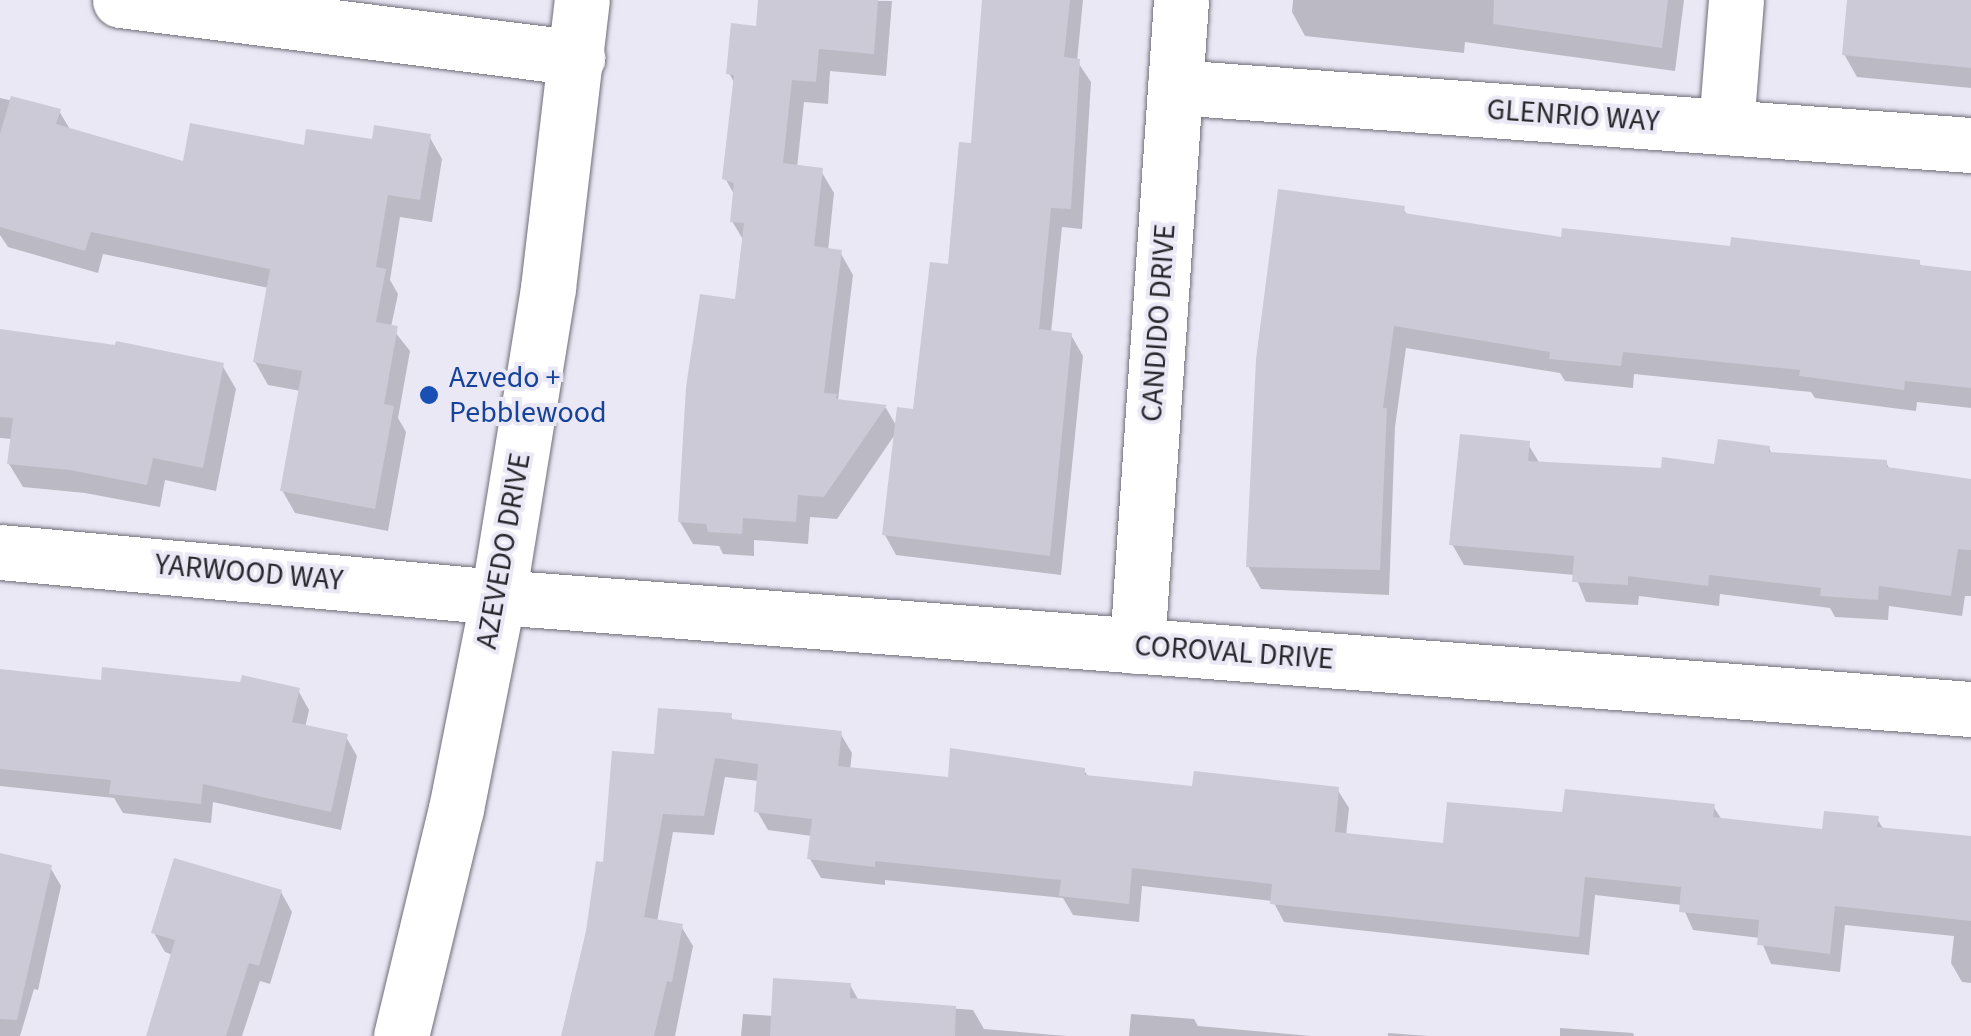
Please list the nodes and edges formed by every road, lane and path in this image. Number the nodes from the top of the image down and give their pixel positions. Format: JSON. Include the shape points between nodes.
{"nodes":[{"id":1,"x":120,"y":0,"type":"edge"},
{"id":2,"x":582,"y":0,"type":"edge"},
{"id":3,"x":1181,"y":0,"type":"edge"},
{"id":4,"x":1736,"y":0,"type":"edge"},
{"id":5,"x":577,"y":58,"type":"junction"},
{"id":6,"x":1175,"y":87,"type":"junction"},
{"id":7,"x":1726,"y":127,"type":"junction"},
{"id":8,"x":1971,"y":145,"type":"edge"},
{"id":9,"x":0,"y":552,"type":"edge"},
{"id":10,"x":498,"y":598,"type":"junction"},
{"id":11,"x":1137,"y":646,"type":"junction"},
{"id":12,"x":1971,"y":709,"type":"edge"},
{"id":13,"x":401,"y":1036,"type":"edge"}],
"edges":[{"from":1,"to":5,"type":"street"},
{"from":2,"to":5,"type":"street","name":"AZEVEDO DRIVE"},
{"from":3,"to":6,"type":"street","name":"CANDIDO DRIVE"},
{"from":4,"to":7,"type":"street"},
{"from":5,"to":10,"type":"street","name":"AZEVEDO DRIVE"},
{"from":6,"to":7,"type":"street","name":"GLENRIO WAY"},
{"from":6,"to":11,"type":"street","name":"CANDIDO DRIVE"},
{"from":7,"to":8,"type":"street","name":"GLENRIO WAY"},
{"from":9,"to":10,"type":"street","name":"YARWOOD WAY"},
{"from":10,"to":11,"type":"street","name":"COROVAL DRIVE"},
{"from":10,"to":13,"type":"street","name":"AZEVEDO DRIVE"},
{"from":11,"to":12,"type":"street","name":"COROVAL DRIVE"}]}
